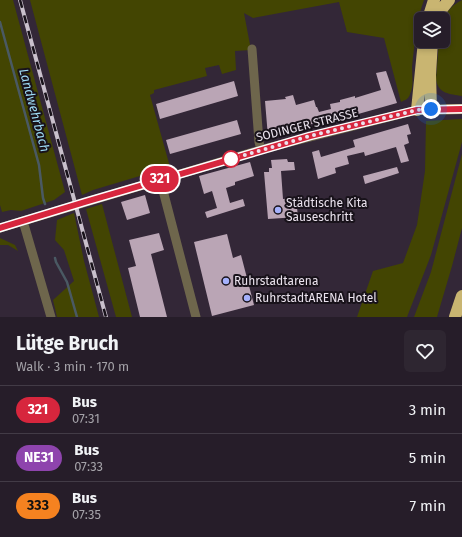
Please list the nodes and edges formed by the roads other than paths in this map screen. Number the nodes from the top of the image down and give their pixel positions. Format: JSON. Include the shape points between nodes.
{"nodes":[{"id":1,"x":434,"y":0,"type":"edge"},
{"id":2,"x":449,"y":0,"type":"edge"},
{"id":3,"x":430,"y":12,"type":"edge"},
{"id":4,"x":439,"y":12,"type":"edge"},
{"id":5,"x":423,"y":48,"type":"edge"},
{"id":6,"x":432,"y":48,"type":"edge"},
{"id":7,"x":252,"y":49,"type":"dead end"},
{"id":8,"x":431,"y":109,"type":"junction"},
{"id":9,"x":462,"y":109,"type":"edge"},
{"id":10,"x":417,"y":110,"type":"junction"},
{"id":11,"x":261,"y":150,"type":"junction"},
{"id":12,"x":160,"y":179,"type":"junction"},
{"id":13,"x":24,"y":221,"type":"junction"},
{"id":14,"x":0,"y":228,"type":"edge"},
{"id":15,"x":462,"y":296,"type":"edge"},
{"id":16,"x":50,"y":317,"type":"edge"},
{"id":17,"x":196,"y":317,"type":"edge"},
{"id":18,"x":455,"y":317,"type":"edge"}],
"edges":[{"from":1,"to":3,"type":"highway"},
{"from":2,"to":4,"type":"highway"},
{"from":5,"to":10,"type":"highway"},
{"from":6,"to":8,"type":"highway"},
{"from":7,"to":11,"type":"street"},
{"from":8,"to":9,"type":"main road","name":"SODINGER STRASSE"},
{"from":8,"to":10,"type":"main road","name":"SODINGER STRASSE"},
{"from":10,"to":11,"type":"street","name":"SODINGER STRASSE"},
{"from":11,"to":12,"type":"street","name":"SODINGER STRASSE"},
{"from":12,"to":13,"type":"street","name":"SODINGER STRASSE"},
{"from":12,"to":17,"type":"street"},
{"from":13,"to":14,"type":"street","name":"SODINGER STRASSE"},
{"from":13,"to":16,"type":"street"},
{"from":15,"to":18,"type":"highway"}]}
